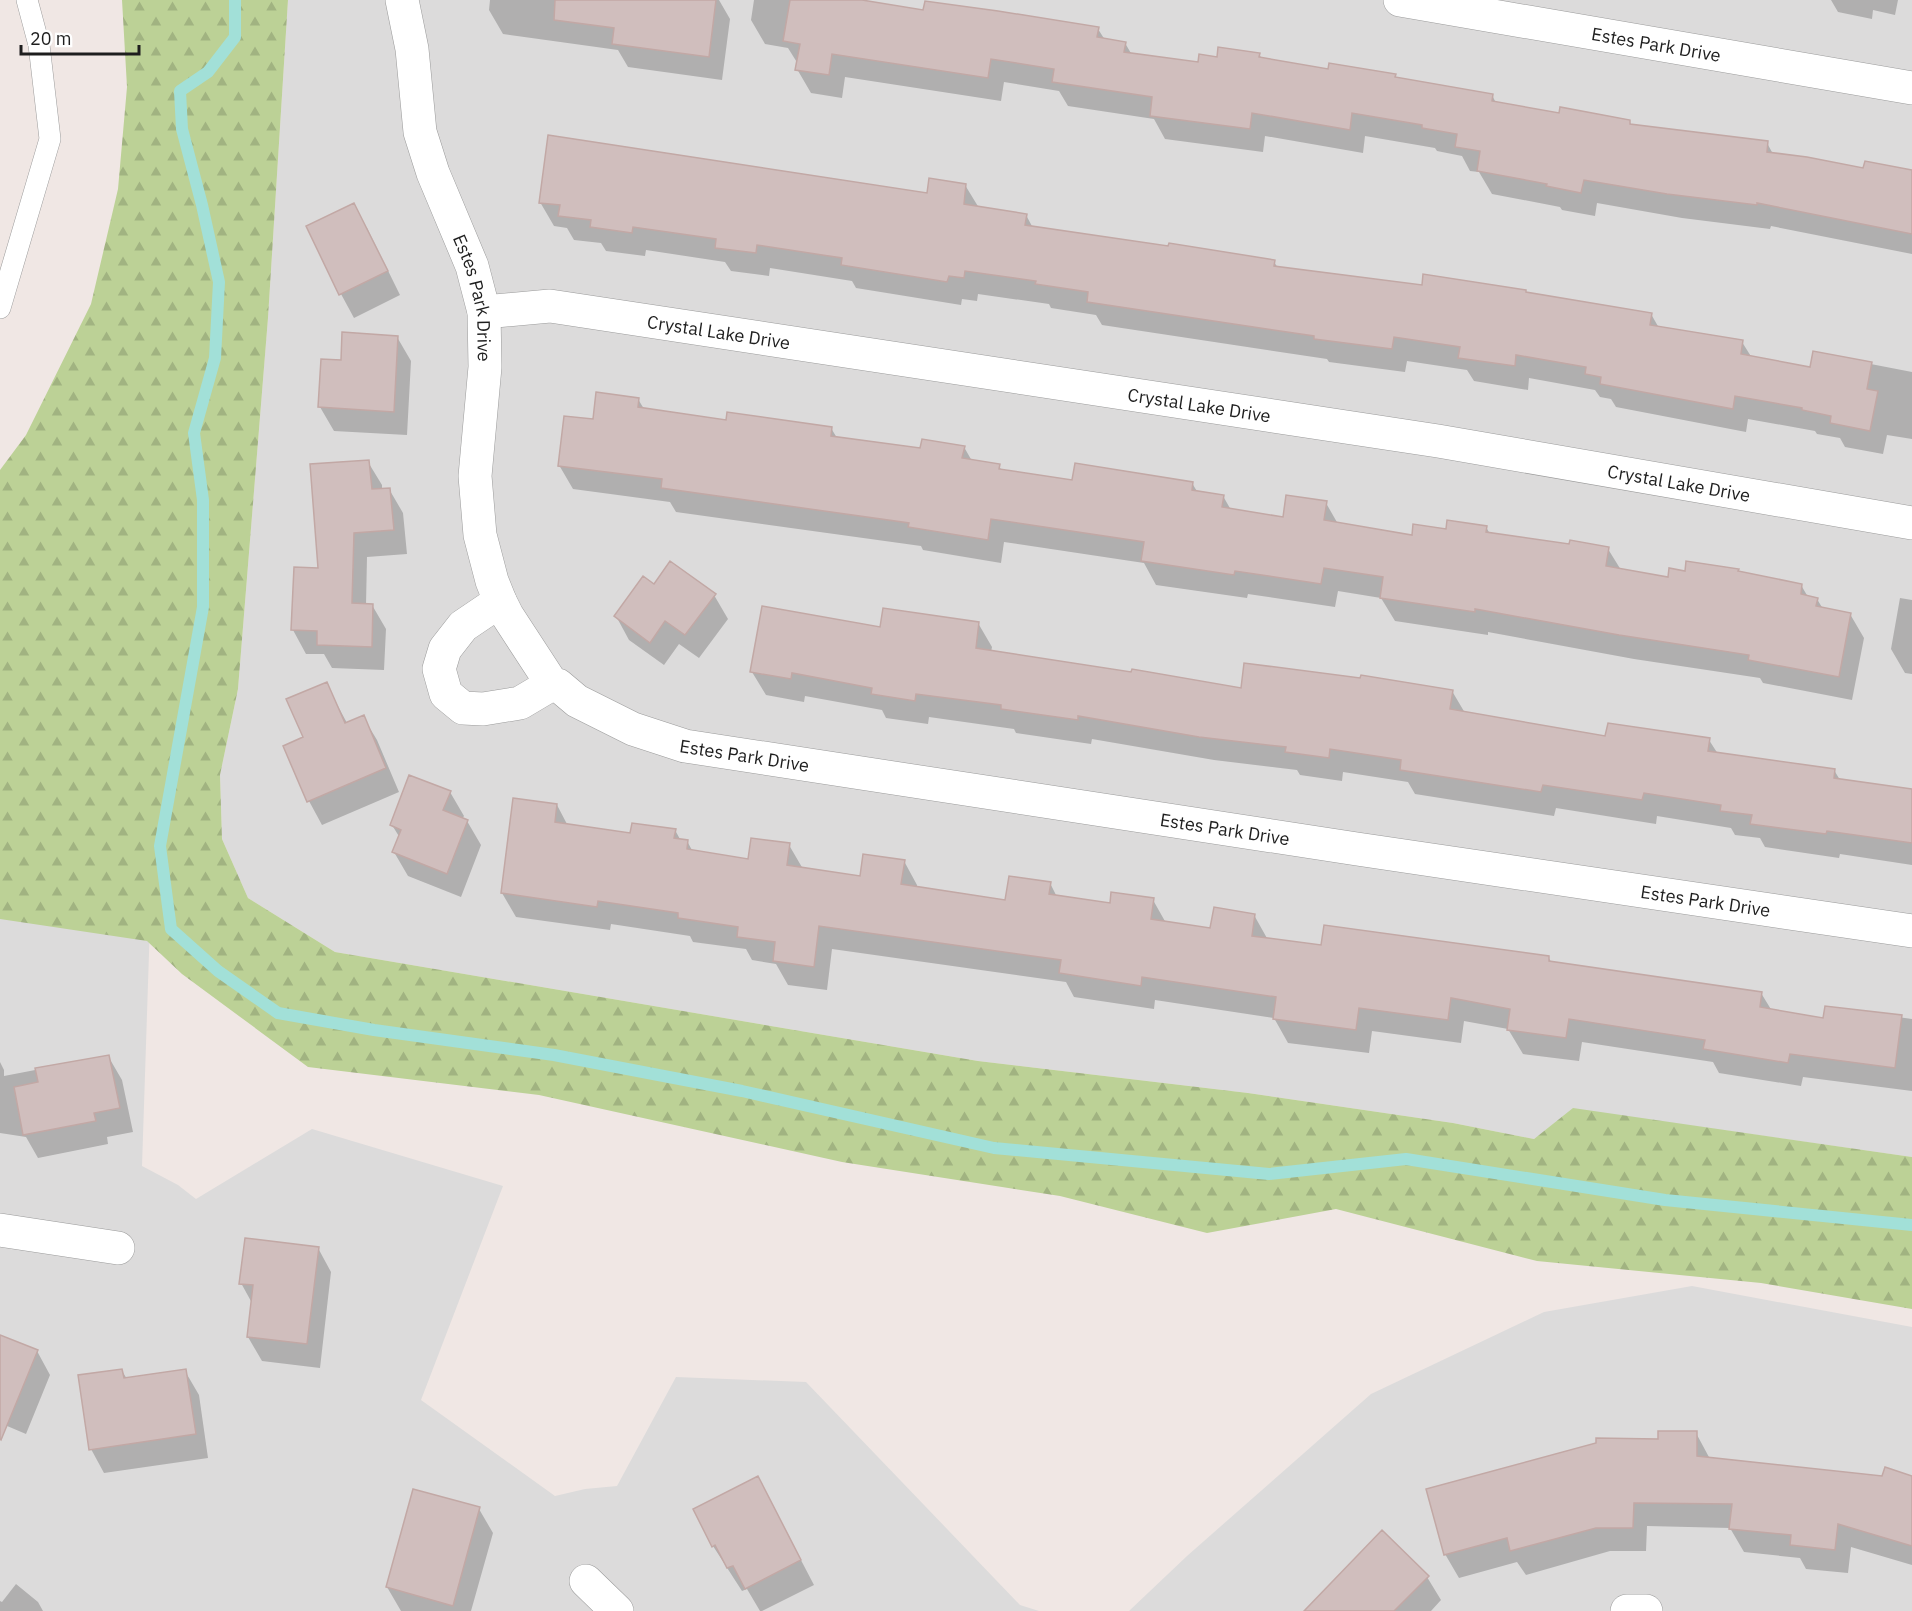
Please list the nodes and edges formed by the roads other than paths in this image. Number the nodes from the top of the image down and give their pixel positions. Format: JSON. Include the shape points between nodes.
{"nodes":[{"id":1,"x":27,"y":0,"type":"edge"},
{"id":2,"x":402,"y":0,"type":"edge"},
{"id":3,"x":1400,"y":0,"type":"edge"},
{"id":4,"x":1912,"y":87,"type":"edge"},
{"id":5,"x":0,"y":308,"type":"edge"},
{"id":6,"x":484,"y":312,"type":"junction"},
{"id":7,"x":1912,"y":523,"type":"edge"},
{"id":8,"x":500,"y":601,"type":"junction"},
{"id":9,"x":552,"y":684,"type":"junction"},
{"id":10,"x":1912,"y":931,"type":"edge"},
{"id":11,"x":0,"y":1230,"type":"edge"},
{"id":12,"x":118,"y":1248,"type":"dead end"},
{"id":13,"x":586,"y":1581,"type":"dead end"},
{"id":14,"x":617,"y":1611,"type":"edge"},
{"id":15,"x":1628,"y":1611,"type":"edge"},
{"id":16,"x":1646,"y":1611,"type":"edge"}],
"edges":[{"from":1,"to":5,"type":"lane","via":[[39,45],[50,139]]},
{"from":2,"to":6,"type":"street","name":"Estes Park Drive","via":[[412,49],[420,132],[472,266]]},
{"from":3,"to":4,"type":"street","name":"Estes Park Drive"},
{"from":6,"to":7,"type":"street","name":"Crystal Lake Drive","via":[[550,306],[1438,441]]},
{"from":6,"to":8,"type":"street","name":"Estes Park Drive","via":[[485,367],[475,476],[480,535]]},
{"from":8,"to":9,"type":"street","name":"Estes Park Drive"},
{"from":8,"to":9,"type":"street","via":[[463,626],[445,649],[439,669],[446,694],[464,708],[483,709],[520,703]]},
{"from":9,"to":10,"type":"street","name":"Estes Park Drive","via":[[633,729],[685,746]]},
{"from":11,"to":12,"type":"street"},
{"from":13,"to":14,"type":"street"},
{"from":15,"to":16,"type":"street"}]}
